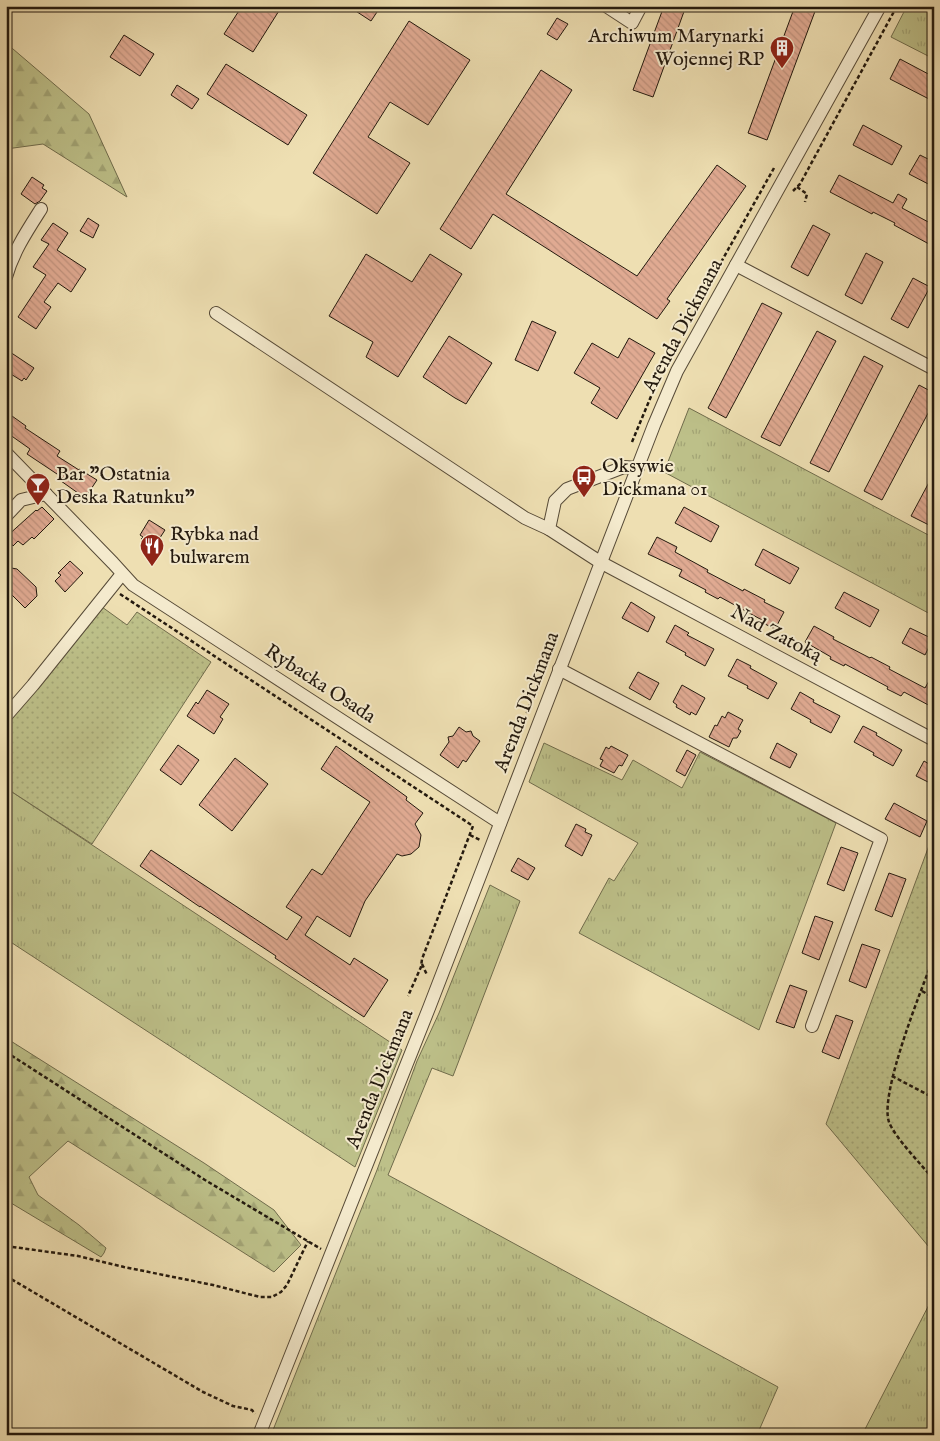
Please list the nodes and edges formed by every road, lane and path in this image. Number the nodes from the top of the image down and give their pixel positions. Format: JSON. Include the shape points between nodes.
{"nodes":[{"id":1,"x":606,"y":6,"type":"edge"},
{"id":2,"x":641,"y":6,"type":"edge"},
{"id":3,"x":880,"y":6,"type":"edge"},
{"id":4,"x":797,"y":187,"type":"dead end"},
{"id":5,"x":805,"y":202,"type":"dead end"},
{"id":6,"x":41,"y":209,"type":"dead end"},
{"id":7,"x":736,"y":265,"type":"junction"},
{"id":8,"x":6,"y":277,"type":"edge"},
{"id":9,"x":216,"y":313,"type":"dead end"},
{"id":10,"x":934,"y":369,"type":"edge"},
{"id":11,"x":6,"y":453,"type":"edge"},
{"id":12,"x":638,"y":468,"type":"junction"},
{"id":13,"x":46,"y":494,"type":"junction"},
{"id":14,"x":6,"y":516,"type":"edge"},
{"id":15,"x":549,"y":529,"type":"junction"},
{"id":16,"x":600,"y":562,"type":"junction"},
{"id":17,"x":122,"y":574,"type":"junction"},
{"id":18,"x":111,"y":588,"type":"junction"},
{"id":19,"x":559,"y":669,"type":"junction"},
{"id":20,"x":6,"y":716,"type":"edge"},
{"id":21,"x":934,"y":740,"type":"edge"},
{"id":22,"x":500,"y":824,"type":"junction"},
{"id":23,"x":470,"y":835,"type":"junction"},
{"id":24,"x":479,"y":839,"type":"dead end"},
{"id":25,"x":934,"y":957,"type":"edge"},
{"id":26,"x":921,"y":991,"type":"junction"},
{"id":27,"x":408,"y":996,"type":"dead end"},
{"id":28,"x":934,"y":998,"type":"edge"},
{"id":29,"x":812,"y":1026,"type":"dead end"},
{"id":30,"x":6,"y":1052,"type":"edge"},
{"id":31,"x":892,"y":1076,"type":"junction"},
{"id":32,"x":934,"y":1098,"type":"edge"},
{"id":33,"x":934,"y":1180,"type":"edge"},
{"id":34,"x":308,"y":1241,"type":"junction"},
{"id":35,"x":6,"y":1246,"type":"edge"},
{"id":36,"x":331,"y":1255,"type":"junction"},
{"id":37,"x":6,"y":1276,"type":"edge"},
{"id":38,"x":265,"y":1419,"type":"junction"},
{"id":39,"x":259,"y":1435,"type":"edge"}],
"edges":[{"from":1,"to":2,"type":"street","via":[[632,23]]},
{"from":3,"to":7,"type":"street","name":"Arenda Dickmana"},
{"from":4,"to":5,"type":"path","via":[[807,194]]},
{"from":6,"to":8,"type":"street","via":[[16,249]]},
{"from":7,"to":10,"type":"street"},
{"from":7,"to":12,"type":"street","name":"Arenda Dickmana","via":[[677,371]]},
{"from":9,"to":15,"type":"street","name":"Nad Zatoką","via":[[525,518]]},
{"from":11,"to":13,"type":"street","name":"Rybacka Osada"},
{"from":12,"to":15,"type":"street","via":[[624,467],[567,489],[555,501]]},
{"from":12,"to":16,"type":"street","name":"Arenda Dickmana"},
{"from":13,"to":14,"type":"street","via":[[21,500]]},
{"from":13,"to":17,"type":"street","name":"Rybacka Osada"},
{"from":15,"to":16,"type":"street","name":"Nad Zatoką"},
{"from":16,"to":19,"type":"street","name":"Arenda Dickmana"},
{"from":16,"to":21,"type":"street","name":"Nad Zatoką"},
{"from":17,"to":18,"type":"street"},
{"from":17,"to":22,"type":"street","name":"Rybacka Osada","via":[[132,586]]},
{"from":18,"to":20,"type":"street"},
{"from":18,"to":23,"type":"path","via":[[474,826]]},
{"from":19,"to":22,"type":"street","name":"Arenda Dickmana"},
{"from":19,"to":29,"type":"street","via":[[880,839]]},
{"from":22,"to":36,"type":"street","name":"Arenda Dickmana"},
{"from":23,"to":24,"type":"path"},
{"from":23,"to":27,"type":"path"},
{"from":25,"to":26,"type":"path"},
{"from":26,"to":28,"type":"path"},
{"from":26,"to":31,"type":"path"},
{"from":30,"to":34,"type":"path","via":[[205,1180]]},
{"from":31,"to":32,"type":"path"},
{"from":31,"to":33,"type":"path","via":[[888,1120]]},
{"from":34,"to":35,"type":"path","via":[[287,1285],[272,1297],[78,1256]]},
{"from":34,"to":36,"type":"path"},
{"from":36,"to":38,"type":"street","name":"Arenda Dickmana"},
{"from":37,"to":38,"type":"path","via":[[203,1392],[233,1406],[252,1410],[256,1416]]},
{"from":38,"to":39,"type":"street","name":"Arenda Dickmana"}]}
